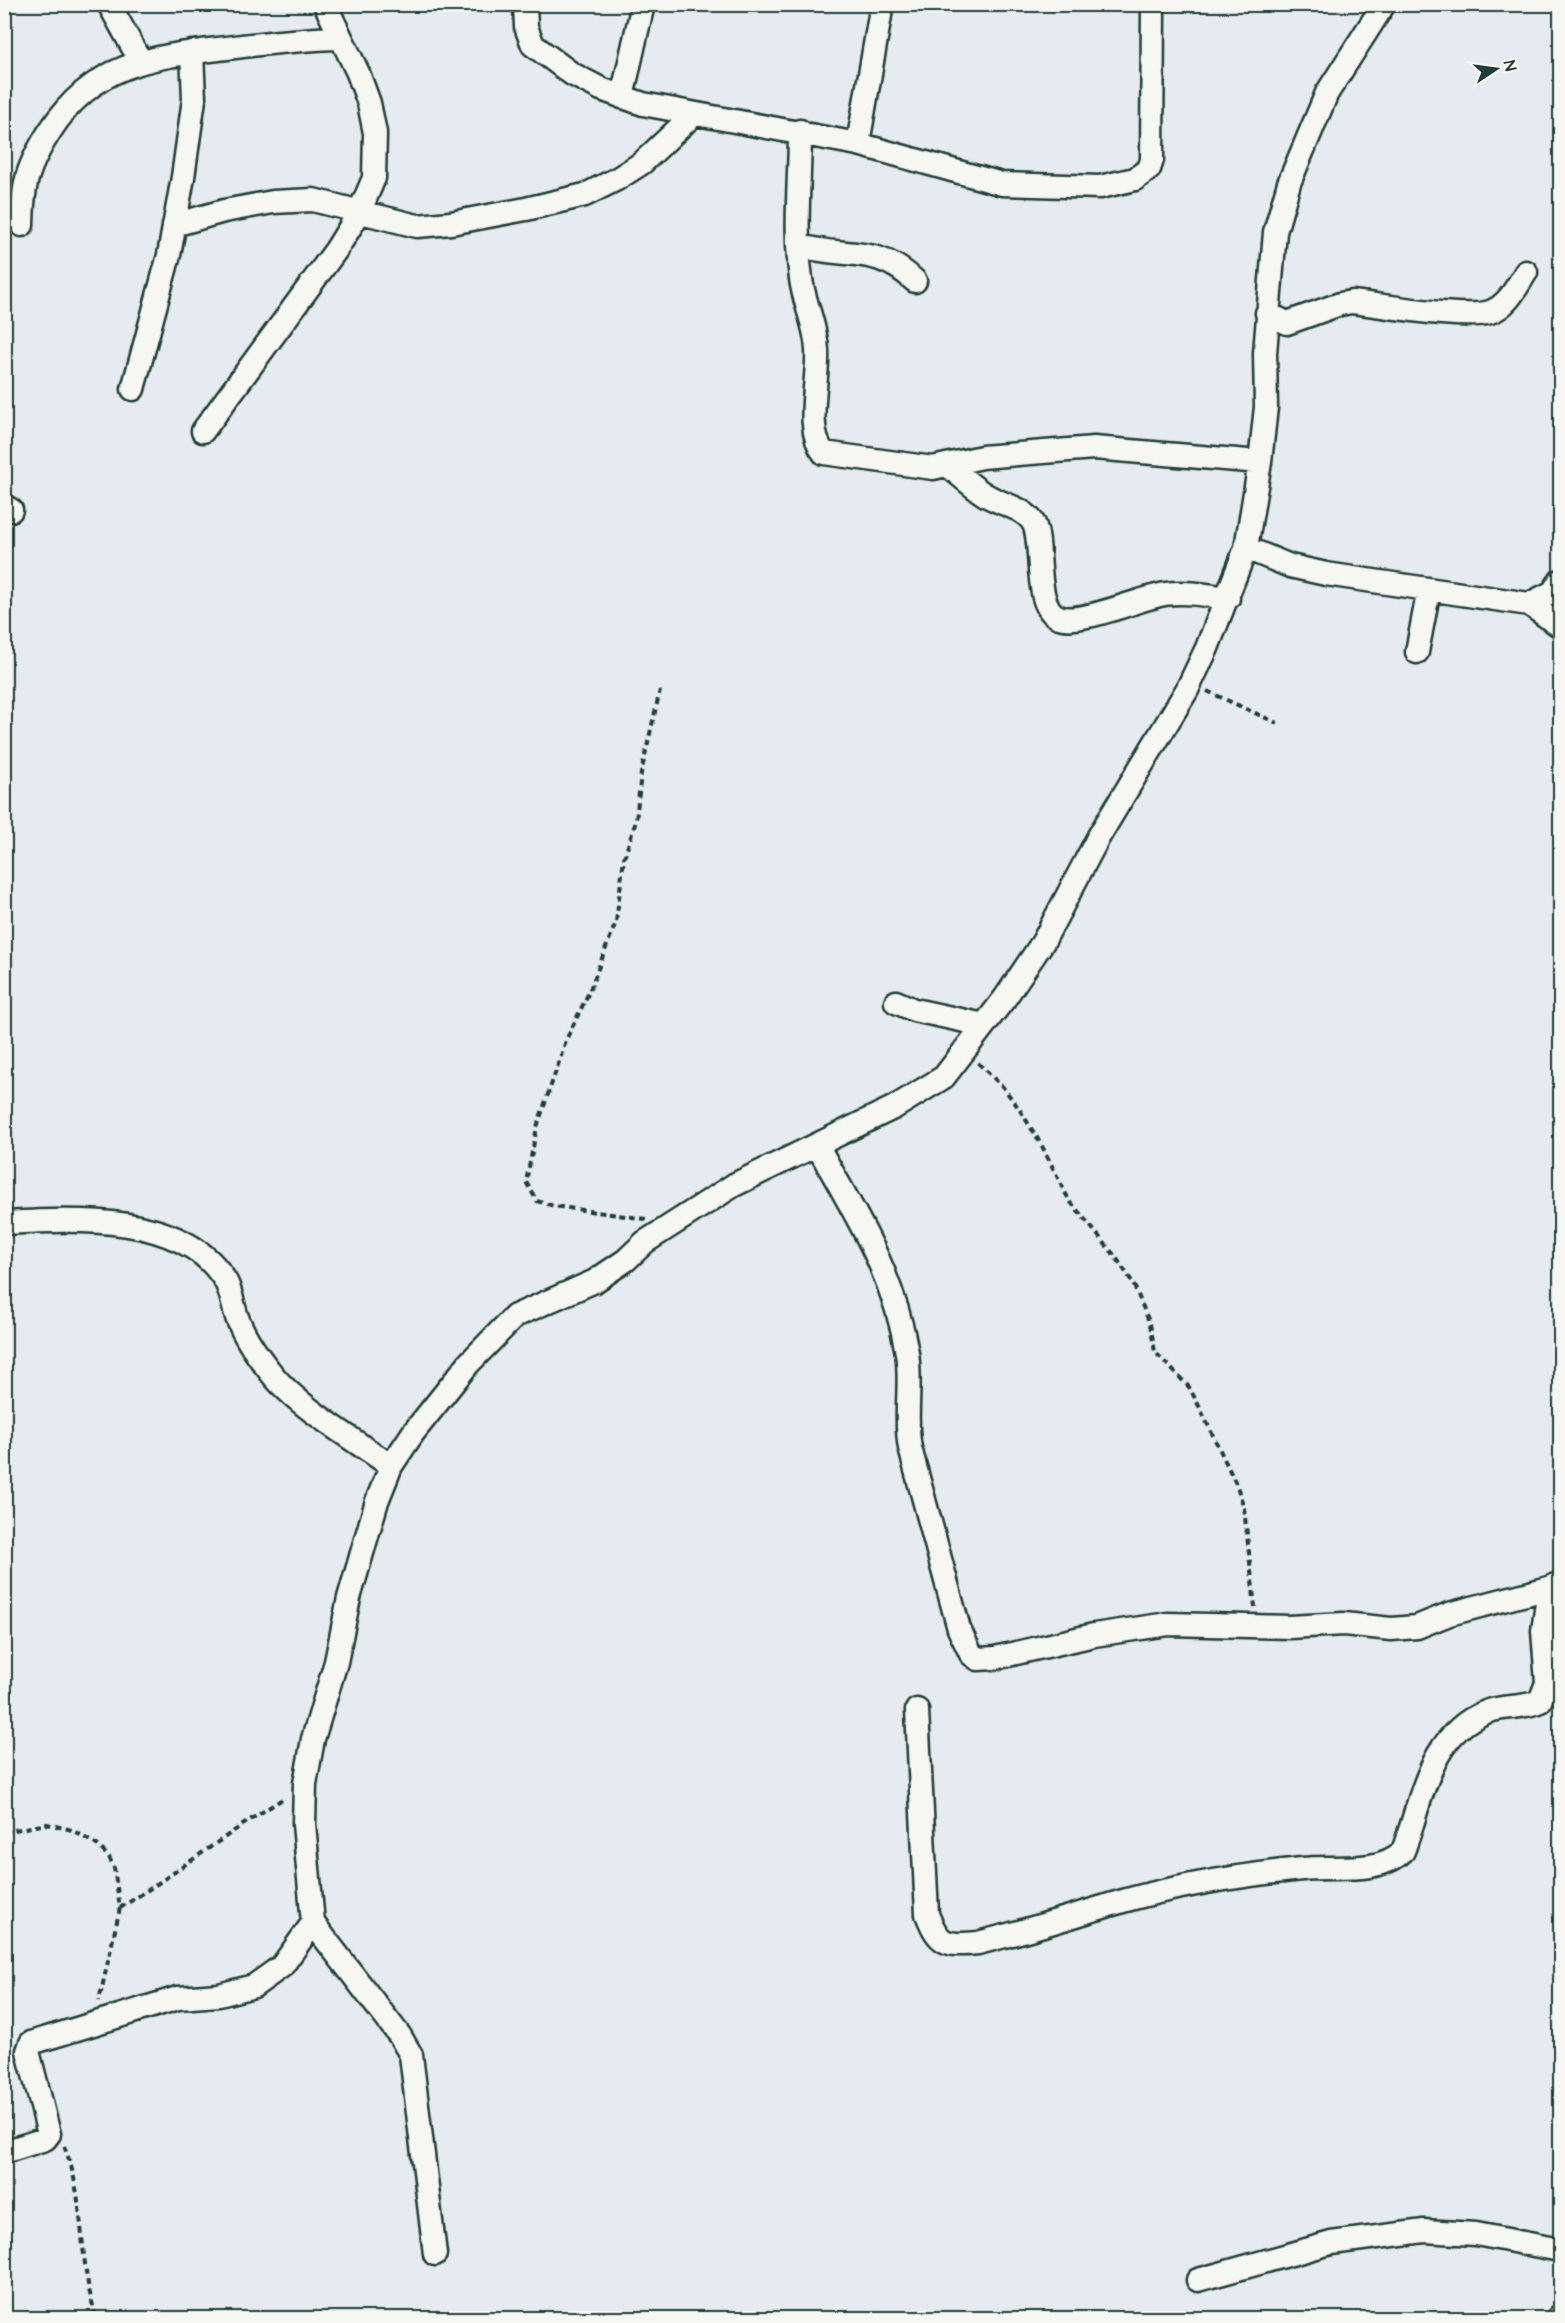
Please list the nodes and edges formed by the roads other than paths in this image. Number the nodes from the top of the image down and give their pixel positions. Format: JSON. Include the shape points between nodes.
{"nodes":[{"id":1,"x":109,"y":4,"type":"edge"},
{"id":2,"x":325,"y":4,"type":"edge"},
{"id":3,"x":525,"y":4,"type":"edge"},
{"id":4,"x":643,"y":4,"type":"edge"},
{"id":5,"x":882,"y":4,"type":"edge"},
{"id":6,"x":1153,"y":4,"type":"edge"},
{"id":7,"x":1384,"y":4,"type":"edge"},
{"id":8,"x":341,"y":38,"type":"junction"},
{"id":9,"x":192,"y":52,"type":"junction"},
{"id":10,"x":141,"y":62,"type":"junction"},
{"id":11,"x":622,"y":97,"type":"junction"},
{"id":12,"x":694,"y":114,"type":"junction"},
{"id":13,"x":800,"y":131,"type":"junction"},
{"id":14,"x":858,"y":144,"type":"junction"},
{"id":15,"x":359,"y":213,"type":"junction"},
{"id":16,"x":22,"y":225,"type":"dead end"},
{"id":17,"x":174,"y":225,"type":"junction"},
{"id":18,"x":798,"y":245,"type":"junction"},
{"id":19,"x":1526,"y":272,"type":"dead end"},
{"id":20,"x":915,"y":281,"type":"dead end"},
{"id":21,"x":1268,"y":314,"type":"junction"},
{"id":22,"x":133,"y":389,"type":"dead end"},
{"id":23,"x":203,"y":431,"type":"dead end"},
{"id":24,"x":1260,"y":462,"type":"junction"},
{"id":25,"x":948,"y":466,"type":"junction"},
{"id":26,"x":1246,"y":548,"type":"junction"},
{"id":27,"x":1560,"y":581,"type":"edge"},
{"id":28,"x":1429,"y":589,"type":"junction"},
{"id":29,"x":1228,"y":598,"type":"junction"},
{"id":30,"x":1529,"y":604,"type":"junction"},
{"id":31,"x":1560,"y":626,"type":"edge"},
{"id":32,"x":1417,"y":652,"type":"dead end"},
{"id":33,"x":896,"y":1002,"type":"dead end"},
{"id":34,"x":984,"y":1025,"type":"junction"},
{"id":35,"x":817,"y":1145,"type":"junction"},
{"id":36,"x":4,"y":1223,"type":"edge"},
{"id":37,"x":391,"y":1466,"type":"junction"},
{"id":38,"x":1555,"y":1586,"type":"edge"},
{"id":39,"x":917,"y":1710,"type":"dead end"},
{"id":40,"x":313,"y":1923,"type":"junction"},
{"id":41,"x":4,"y":2152,"type":"edge"},
{"id":42,"x":1560,"y":2250,"type":"edge"},
{"id":43,"x":435,"y":2254,"type":"dead end"},
{"id":44,"x":1198,"y":2280,"type":"dead end"}],
"edges":[{"from":1,"to":10,"type":"street"},
{"from":2,"to":8,"type":"street"},
{"from":3,"to":11,"type":"street","via":[[526,27],[533,45],[572,74]]},
{"from":4,"to":11,"type":"street"},
{"from":5,"to":14,"type":"street"},
{"from":6,"to":14,"type":"street","via":[[1152,160],[1149,169],[1135,179],[1100,187],[1002,184]]},
{"from":7,"to":21,"type":"street","via":[[1327,93],[1288,183],[1275,232]]},
{"from":8,"to":9,"type":"street"},
{"from":8,"to":15,"type":"street","via":[[369,103],[375,134],[374,178]]},
{"from":9,"to":10,"type":"street"},
{"from":9,"to":17,"type":"street","via":[[193,122]]},
{"from":10,"to":16,"type":"street","via":[[90,85],[66,106],[26,174]]},
{"from":11,"to":12,"type":"street"},
{"from":12,"to":13,"type":"street"},
{"from":12,"to":15,"type":"street","via":[[642,163],[585,195],[472,219],[417,226]]},
{"from":13,"to":14,"type":"street"},
{"from":13,"to":18,"type":"street"},
{"from":15,"to":17,"type":"street","via":[[313,200],[283,201]]},
{"from":15,"to":23,"type":"street"},
{"from":17,"to":22,"type":"street"},
{"from":18,"to":20,"type":"street","via":[[879,256]]},
{"from":18,"to":25,"type":"street","via":[[801,281],[816,331],[818,375],[813,421],[817,445],[824,453],[874,462]]},
{"from":19,"to":21,"type":"street","via":[[1508,300],[1491,312],[1471,315],[1352,302],[1287,323]]},
{"from":21,"to":24,"type":"street","via":[[1266,408]]},
{"from":24,"to":25,"type":"street","via":[[1095,448],[982,457]]},
{"from":24,"to":26,"type":"street"},
{"from":25,"to":29,"type":"street","via":[[985,495],[1024,513],[1033,522],[1044,598],[1048,609],[1060,618],[1079,617],[1164,594],[1193,592]]},
{"from":26,"to":28,"type":"street","via":[[1290,566]]},
{"from":26,"to":29,"type":"street"},
{"from":27,"to":30,"type":"street","via":[[1553,592]]},
{"from":28,"to":30,"type":"street"},
{"from":28,"to":32,"type":"street"},
{"from":29,"to":34,"type":"street","via":[[1191,682],[1099,836],[1043,942]]},
{"from":30,"to":31,"type":"street"},
{"from":33,"to":34,"type":"street","via":[[914,1010]]},
{"from":34,"to":35,"type":"street","via":[[944,1077],[925,1091]]},
{"from":35,"to":37,"type":"street","via":[[734,1185],[595,1281],[515,1316],[434,1404]]},
{"from":35,"to":38,"type":"street","via":[[875,1247],[892,1292],[911,1379],[907,1430],[910,1448],[959,1629],[971,1654],[978,1659],[1168,1624],[1417,1627],[1449,1614]]},
{"from":36,"to":37,"type":"street","via":[[51,1220],[116,1224],[183,1240],[212,1260],[227,1284],[238,1320],[274,1377]]},
{"from":37,"to":40,"type":"street","via":[[363,1542],[305,1784],[304,1824]]},
{"from":38,"to":39,"type":"street","via":[[1543,1631],[1545,1694],[1533,1705],[1485,1712],[1452,1735],[1436,1755],[1403,1851],[1397,1857],[1347,1868],[1304,1868],[1206,1883],[1124,1901],[978,1943],[940,1940],[927,1914]]},
{"from":40,"to":41,"type":"street","via":[[282,1966],[254,1986],[219,1995],[178,1998],[35,2041],[29,2046],[30,2058],[49,2132],[45,2139]]},
{"from":40,"to":43,"type":"street","via":[[411,2055]]},
{"from":42,"to":44,"type":"street","via":[[1476,2234],[1424,2231],[1331,2243]]}]}
